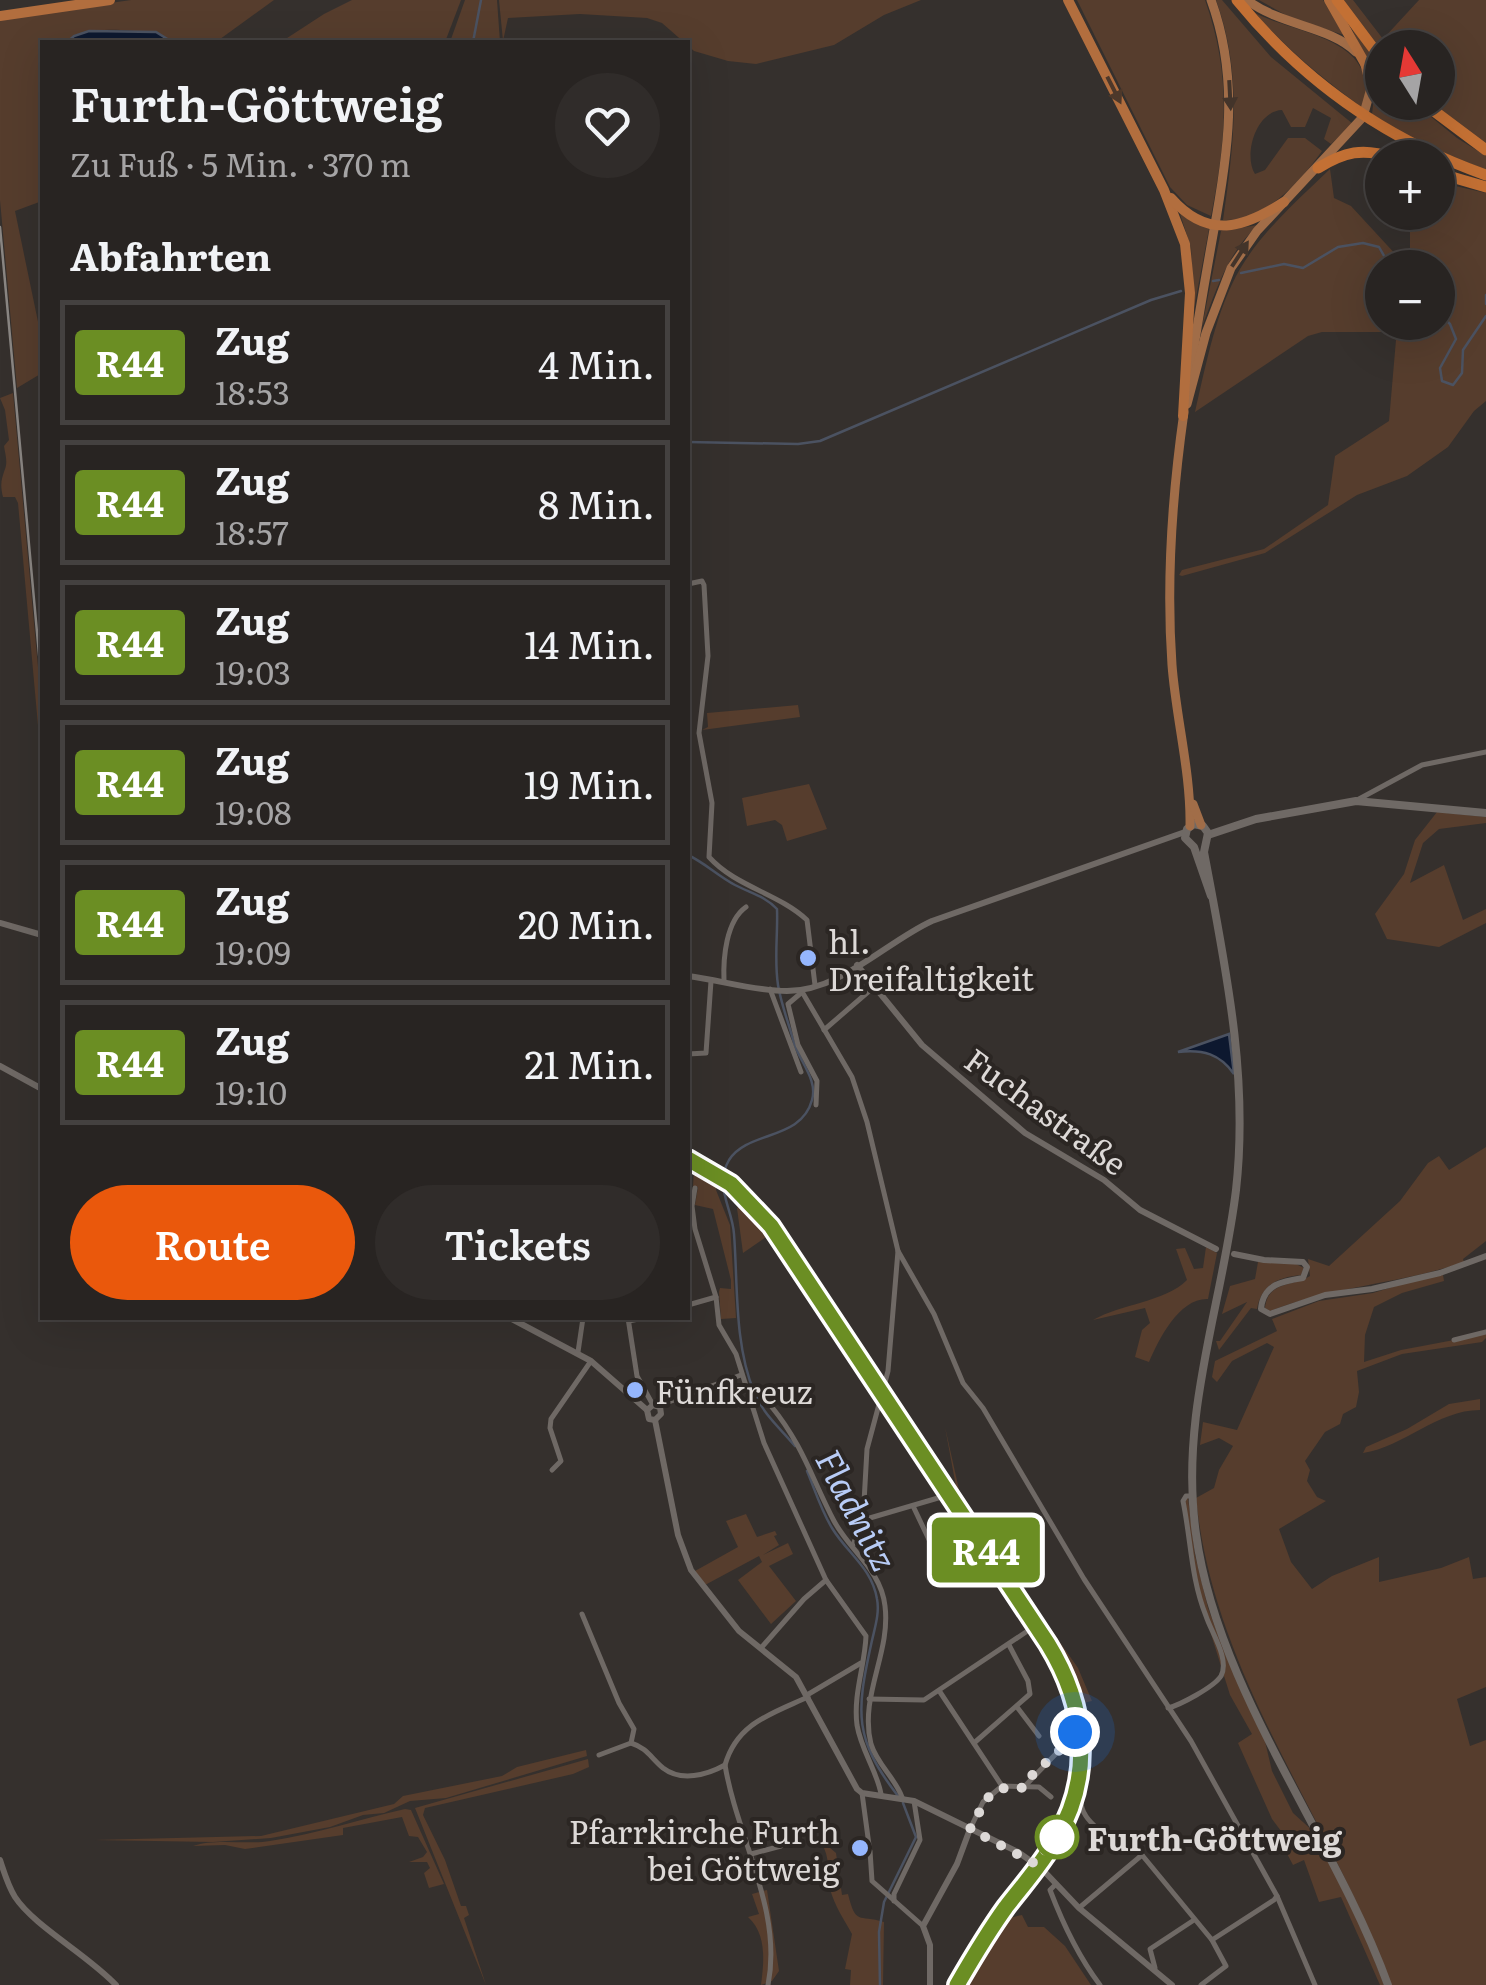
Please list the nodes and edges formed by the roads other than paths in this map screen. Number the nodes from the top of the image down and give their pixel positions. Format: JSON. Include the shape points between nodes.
{"nodes":[{"id":1,"x":110,"y":0,"type":"edge"},
{"id":2,"x":1069,"y":0,"type":"edge"},
{"id":3,"x":1211,"y":0,"type":"edge"},
{"id":4,"x":1229,"y":0,"type":"edge"},
{"id":5,"x":1237,"y":0,"type":"edge"},
{"id":6,"x":1247,"y":0,"type":"edge"},
{"id":7,"x":1329,"y":0,"type":"edge"},
{"id":8,"x":1337,"y":0,"type":"edge"},
{"id":9,"x":0,"y":16,"type":"edge"},
{"id":10,"x":1365,"y":37,"type":"edge"},
{"id":11,"x":1365,"y":66,"type":"edge"},
{"id":12,"x":1365,"y":66,"type":"edge"},
{"id":13,"x":1355,"y":114,"type":"junction"},
{"id":14,"x":1365,"y":114,"type":"edge"},
{"id":15,"x":1446,"y":120,"type":"edge"},
{"id":16,"x":1369,"y":124,"type":"junction"},
{"id":17,"x":1395,"y":140,"type":"edge"},
{"id":18,"x":1486,"y":150,"type":"edge"},
{"id":19,"x":1365,"y":151,"type":"edge"},
{"id":20,"x":1318,"y":168,"type":"junction"},
{"id":21,"x":1455,"y":169,"type":"edge"},
{"id":22,"x":1455,"y":176,"type":"edge"},
{"id":23,"x":1486,"y":181,"type":"edge"},
{"id":24,"x":1164,"y":190,"type":"junction"},
{"id":25,"x":1284,"y":202,"type":"junction"},
{"id":26,"x":1183,"y":416,"type":"junction"},
{"id":27,"x":690,"y":584,"type":"edge"},
{"id":28,"x":699,"y":734,"type":"junction"},
{"id":29,"x":690,"y":736,"type":"edge"},
{"id":30,"x":1486,"y":752,"type":"edge"},
{"id":31,"x":1356,"y":801,"type":"junction"},
{"id":32,"x":1486,"y":813,"type":"edge"},
{"id":33,"x":1196,"y":831,"type":"junction"},
{"id":34,"x":1199,"y":846,"type":"junction"},
{"id":35,"x":746,"y":907,"type":"dead end"},
{"id":36,"x":0,"y":923,"type":"edge"},
{"id":37,"x":40,"y":933,"type":"edge"},
{"id":38,"x":857,"y":965,"type":"junction"},
{"id":39,"x":690,"y":976,"type":"edge"},
{"id":40,"x":711,"y":979,"type":"junction"},
{"id":41,"x":724,"y":980,"type":"junction"},
{"id":42,"x":818,"y":984,"type":"junction"},
{"id":43,"x":876,"y":986,"type":"junction"},
{"id":44,"x":770,"y":989,"type":"junction"},
{"id":45,"x":801,"y":991,"type":"junction"},
{"id":46,"x":824,"y":1030,"type":"junction"},
{"id":47,"x":690,"y":1054,"type":"edge"},
{"id":48,"x":0,"y":1066,"type":"edge"},
{"id":49,"x":800,"y":1072,"type":"dead end"},
{"id":50,"x":40,"y":1088,"type":"edge"},
{"id":51,"x":816,"y":1106,"type":"dead end"},
{"id":52,"x":695,"y":1188,"type":"dead end"},
{"id":53,"x":1216,"y":1248,"type":"dead end"},
{"id":54,"x":898,"y":1251,"type":"junction"},
{"id":55,"x":1234,"y":1254,"type":"dead end"},
{"id":56,"x":1485,"y":1259,"type":"edge"},
{"id":57,"x":716,"y":1298,"type":"junction"},
{"id":58,"x":690,"y":1305,"type":"edge"},
{"id":59,"x":514,"y":1320,"type":"edge"},
{"id":60,"x":583,"y":1320,"type":"edge"},
{"id":61,"x":629,"y":1320,"type":"edge"},
{"id":62,"x":1486,"y":1332,"type":"edge"},
{"id":63,"x":1454,"y":1340,"type":"dead end"},
{"id":64,"x":578,"y":1352,"type":"junction"},
{"id":65,"x":591,"y":1361,"type":"junction"},
{"id":66,"x":742,"y":1375,"type":"junction"},
{"id":67,"x":771,"y":1406,"type":"dead end"},
{"id":68,"x":652,"y":1407,"type":"junction"},
{"id":69,"x":655,"y":1420,"type":"junction"},
{"id":70,"x":552,"y":1470,"type":"dead end"},
{"id":71,"x":1192,"y":1496,"type":"junction"},
{"id":72,"x":938,"y":1498,"type":"dead end"},
{"id":73,"x":913,"y":1506,"type":"junction"},
{"id":74,"x":863,"y":1520,"type":"junction"},
{"id":75,"x":853,"y":1545,"type":"junction"},
{"id":76,"x":943,"y":1569,"type":"dead end"},
{"id":77,"x":826,"y":1580,"type":"junction"},
{"id":78,"x":582,"y":1614,"type":"dead end"},
{"id":79,"x":1026,"y":1632,"type":"dead end"},
{"id":80,"x":1008,"y":1645,"type":"junction"},
{"id":81,"x":761,"y":1648,"type":"junction"},
{"id":82,"x":861,"y":1663,"type":"junction"},
{"id":83,"x":940,"y":1691,"type":"junction"},
{"id":84,"x":807,"y":1696,"type":"junction"},
{"id":85,"x":869,"y":1699,"type":"junction"},
{"id":86,"x":1016,"y":1708,"type":"junction"},
{"id":87,"x":1070,"y":1708,"type":"dead end"},
{"id":88,"x":1168,"y":1708,"type":"junction"},
{"id":89,"x":1039,"y":1736,"type":"dead end"},
{"id":90,"x":1087,"y":1736,"type":"dead end"},
{"id":91,"x":631,"y":1742,"type":"junction"},
{"id":92,"x":974,"y":1742,"type":"junction"},
{"id":93,"x":599,"y":1755,"type":"dead end"},
{"id":94,"x":725,"y":1765,"type":"junction"},
{"id":95,"x":1002,"y":1786,"type":"junction"},
{"id":96,"x":1024,"y":1788,"type":"junction"},
{"id":97,"x":862,"y":1793,"type":"junction"},
{"id":98,"x":884,"y":1794,"type":"junction"},
{"id":99,"x":902,"y":1797,"type":"junction"},
{"id":100,"x":1051,"y":1797,"type":"dead end"},
{"id":101,"x":914,"y":1801,"type":"junction"},
{"id":102,"x":970,"y":1829,"type":"junction"},
{"id":103,"x":781,"y":1846,"type":"dead end"},
{"id":104,"x":750,"y":1854,"type":"junction"},
{"id":105,"x":1142,"y":1855,"type":"junction"},
{"id":106,"x":0,"y":1860,"type":"edge"},
{"id":107,"x":1056,"y":1884,"type":"junction"},
{"id":108,"x":1277,"y":1896,"type":"junction"},
{"id":109,"x":893,"y":1900,"type":"junction"},
{"id":110,"x":1079,"y":1908,"type":"junction"},
{"id":111,"x":1194,"y":1920,"type":"junction"},
{"id":112,"x":923,"y":1926,"type":"junction"},
{"id":113,"x":1212,"y":1940,"type":"junction"},
{"id":114,"x":1154,"y":1968,"type":"junction"},
{"id":115,"x":769,"y":1983,"type":"edge"},
{"id":116,"x":116,"y":1985,"type":"edge"},
{"id":117,"x":930,"y":1985,"type":"edge"},
{"id":118,"x":1100,"y":1985,"type":"edge"},
{"id":119,"x":1172,"y":1985,"type":"edge"},
{"id":120,"x":1201,"y":1985,"type":"edge"},
{"id":121,"x":1315,"y":1985,"type":"edge"},
{"id":122,"x":1388,"y":1985,"type":"edge"}],
"edges":[{"from":1,"to":9,"type":"highway"},
{"from":2,"to":24,"type":"highway","one_way":true},
{"from":3,"to":26,"type":"main road","one_way":true,"via":[[1225,49],[1228,144]]},
{"from":4,"to":13,"type":"highway","via":[[1274,52]]},
{"from":5,"to":13,"type":"highway"},
{"from":6,"to":11,"type":"main road","via":[[1278,19],[1342,40]]},
{"from":7,"to":12,"type":"highway"},
{"from":8,"to":10,"type":"highway"},
{"from":13,"to":16,"type":"highway"},
{"from":14,"to":20,"type":"main road"},
{"from":15,"to":18,"type":"highway"},
{"from":16,"to":17,"type":"highway"},
{"from":16,"to":23,"type":"highway"},
{"from":19,"to":20,"type":"highway"},
{"from":20,"to":25,"type":"main road"},
{"from":21,"to":23,"type":"highway"},
{"from":22,"to":23,"type":"highway"},
{"from":24,"to":25,"type":"highway","via":[[1191,216],[1224,226],[1254,221]]},
{"from":24,"to":26,"type":"highway","via":[[1190,270]]},
{"from":26,"to":25,"type":"main road","one_way":true,"via":[[1224,282]]},
{"from":26,"to":33,"type":"main road","via":[[1169,597],[1174,688]]},
{"from":27,"to":28,"type":"street","via":[[702,581],[708,656]]},
{"from":28,"to":29,"type":"street"},
{"from":28,"to":42,"type":"street","via":[[712,804],[709,857],[807,920]]},
{"from":30,"to":31,"type":"street","via":[[1422,764]]},
{"from":31,"to":32,"type":"main road"},
{"from":31,"to":33,"type":"main road"},
{"from":33,"to":34,"type":"main road"},
{"from":33,"to":34,"type":"main road"},
{"from":33,"to":38,"type":"street","via":[[932,921]]},
{"from":34,"to":71,"type":"main road","via":[[1236,1029],[1240,1134],[1232,1216],[1195,1408]]},
{"from":35,"to":41,"type":"street","via":[[724,947]]},
{"from":36,"to":37,"type":"street"},
{"from":38,"to":42,"type":"street"},
{"from":38,"to":43,"type":"street","name":"Fuchastraße"},
{"from":39,"to":40,"type":"street"},
{"from":40,"to":41,"type":"street"},
{"from":40,"to":47,"type":"street","via":[[706,1053]]},
{"from":41,"to":44,"type":"street"},
{"from":42,"to":45,"type":"street"},
{"from":43,"to":46,"type":"street"},
{"from":43,"to":53,"type":"street","name":"Fuchastraße","via":[[922,1044],[1025,1133],[1130,1203]]},
{"from":44,"to":45,"type":"street"},
{"from":44,"to":49,"type":"street"},
{"from":45,"to":46,"type":"street"},
{"from":45,"to":51,"type":"street","via":[[788,1004],[816,1081]]},
{"from":46,"to":54,"type":"street","via":[[852,1076]]},
{"from":48,"to":50,"type":"street"},
{"from":52,"to":57,"type":"street","via":[[695,1229]]},
{"from":54,"to":74,"type":"street","via":[[888,1371],[868,1449]]},
{"from":54,"to":88,"type":"street","via":[[963,1384]]},
{"from":55,"to":56,"type":"street","via":[[1303,1262],[1307,1274],[1272,1286],[1260,1304],[1266,1314]]},
{"from":57,"to":58,"type":"street"},
{"from":57,"to":66,"type":"street","via":[[719,1324]]},
{"from":59,"to":64,"type":"street"},
{"from":60,"to":64,"type":"street"},
{"from":61,"to":68,"type":"street","via":[[637,1376]]},
{"from":62,"to":63,"type":"street"},
{"from":64,"to":65,"type":"street"},
{"from":65,"to":68,"type":"street"},
{"from":65,"to":70,"type":"street","via":[[551,1419],[561,1461]]},
{"from":66,"to":68,"type":"street"},
{"from":66,"to":77,"type":"street","via":[[764,1442]]},
{"from":67,"to":75,"type":"street","via":[[803,1450],[836,1526]]},
{"from":68,"to":69,"type":"street","via":[[648,1417]]},
{"from":68,"to":69,"type":"street","via":[[661,1414]]},
{"from":69,"to":81,"type":"street","via":[[686,1560],[723,1612]]},
{"from":71,"to":88,"type":"street","via":[[1183,1501],[1194,1582],[1223,1669],[1218,1680]]},
{"from":71,"to":122,"type":"main road","via":[[1203,1572],[1224,1642]]},
{"from":72,"to":73,"type":"street"},
{"from":73,"to":74,"type":"street"},
{"from":73,"to":76,"type":"street"},
{"from":74,"to":75,"type":"street"},
{"from":75,"to":85,"type":"street","via":[[885,1604]]},
{"from":77,"to":81,"type":"street"},
{"from":77,"to":82,"type":"street","via":[[866,1636]]},
{"from":78,"to":91,"type":"street","via":[[634,1729]]},
{"from":79,"to":80,"type":"street"},
{"from":80,"to":83,"type":"street"},
{"from":80,"to":86,"type":"street","via":[[1030,1688]]},
{"from":81,"to":84,"type":"street","via":[[792,1672]]},
{"from":82,"to":84,"type":"street"},
{"from":82,"to":98,"type":"street","via":[[857,1724]]},
{"from":83,"to":85,"type":"street","via":[[924,1700]]},
{"from":83,"to":92,"type":"street"},
{"from":84,"to":94,"type":"street","via":[[745,1728]]},
{"from":84,"to":97,"type":"street"},
{"from":85,"to":99,"type":"street","via":[[872,1748]]},
{"from":86,"to":89,"type":"street"},
{"from":86,"to":92,"type":"street"},
{"from":87,"to":96,"type":"street","via":[[1073,1738]]},
{"from":88,"to":108,"type":"street"},
{"from":90,"to":105,"type":"street","via":[[1082,1808],[1091,1822]]},
{"from":91,"to":93,"type":"street"},
{"from":91,"to":94,"type":"street","via":[[678,1774],[710,1773]]},
{"from":92,"to":95,"type":"street"},
{"from":94,"to":104,"type":"street"},
{"from":95,"to":96,"type":"street"},
{"from":95,"to":102,"type":"street","via":[[983,1802]]},
{"from":96,"to":100,"type":"street","via":[[1039,1787]]},
{"from":97,"to":98,"type":"street"},
{"from":97,"to":109,"type":"street","via":[[872,1881]]},
{"from":98,"to":99,"type":"street"},
{"from":99,"to":101,"type":"street"},
{"from":101,"to":102,"type":"street"},
{"from":101,"to":109,"type":"street","via":[[920,1840]]},
{"from":102,"to":107,"type":"street","via":[[1018,1852]]},
{"from":102,"to":112,"type":"street"},
{"from":103,"to":104,"type":"street"},
{"from":104,"to":115,"type":"street","via":[[772,1947]]},
{"from":105,"to":110,"type":"street"},
{"from":105,"to":111,"type":"street"},
{"from":106,"to":116,"type":"street","via":[[28,1912]]},
{"from":107,"to":110,"type":"street"},
{"from":107,"to":118,"type":"street","via":[[1050,1890],[1074,1948]]},
{"from":108,"to":113,"type":"street"},
{"from":108,"to":121,"type":"street"},
{"from":109,"to":112,"type":"street"},
{"from":110,"to":114,"type":"street"},
{"from":111,"to":113,"type":"street"},
{"from":111,"to":114,"type":"street","via":[[1150,1949]]},
{"from":112,"to":117,"type":"street"},
{"from":113,"to":120,"type":"street","via":[[1226,1966]]},
{"from":114,"to":119,"type":"street"}]}
